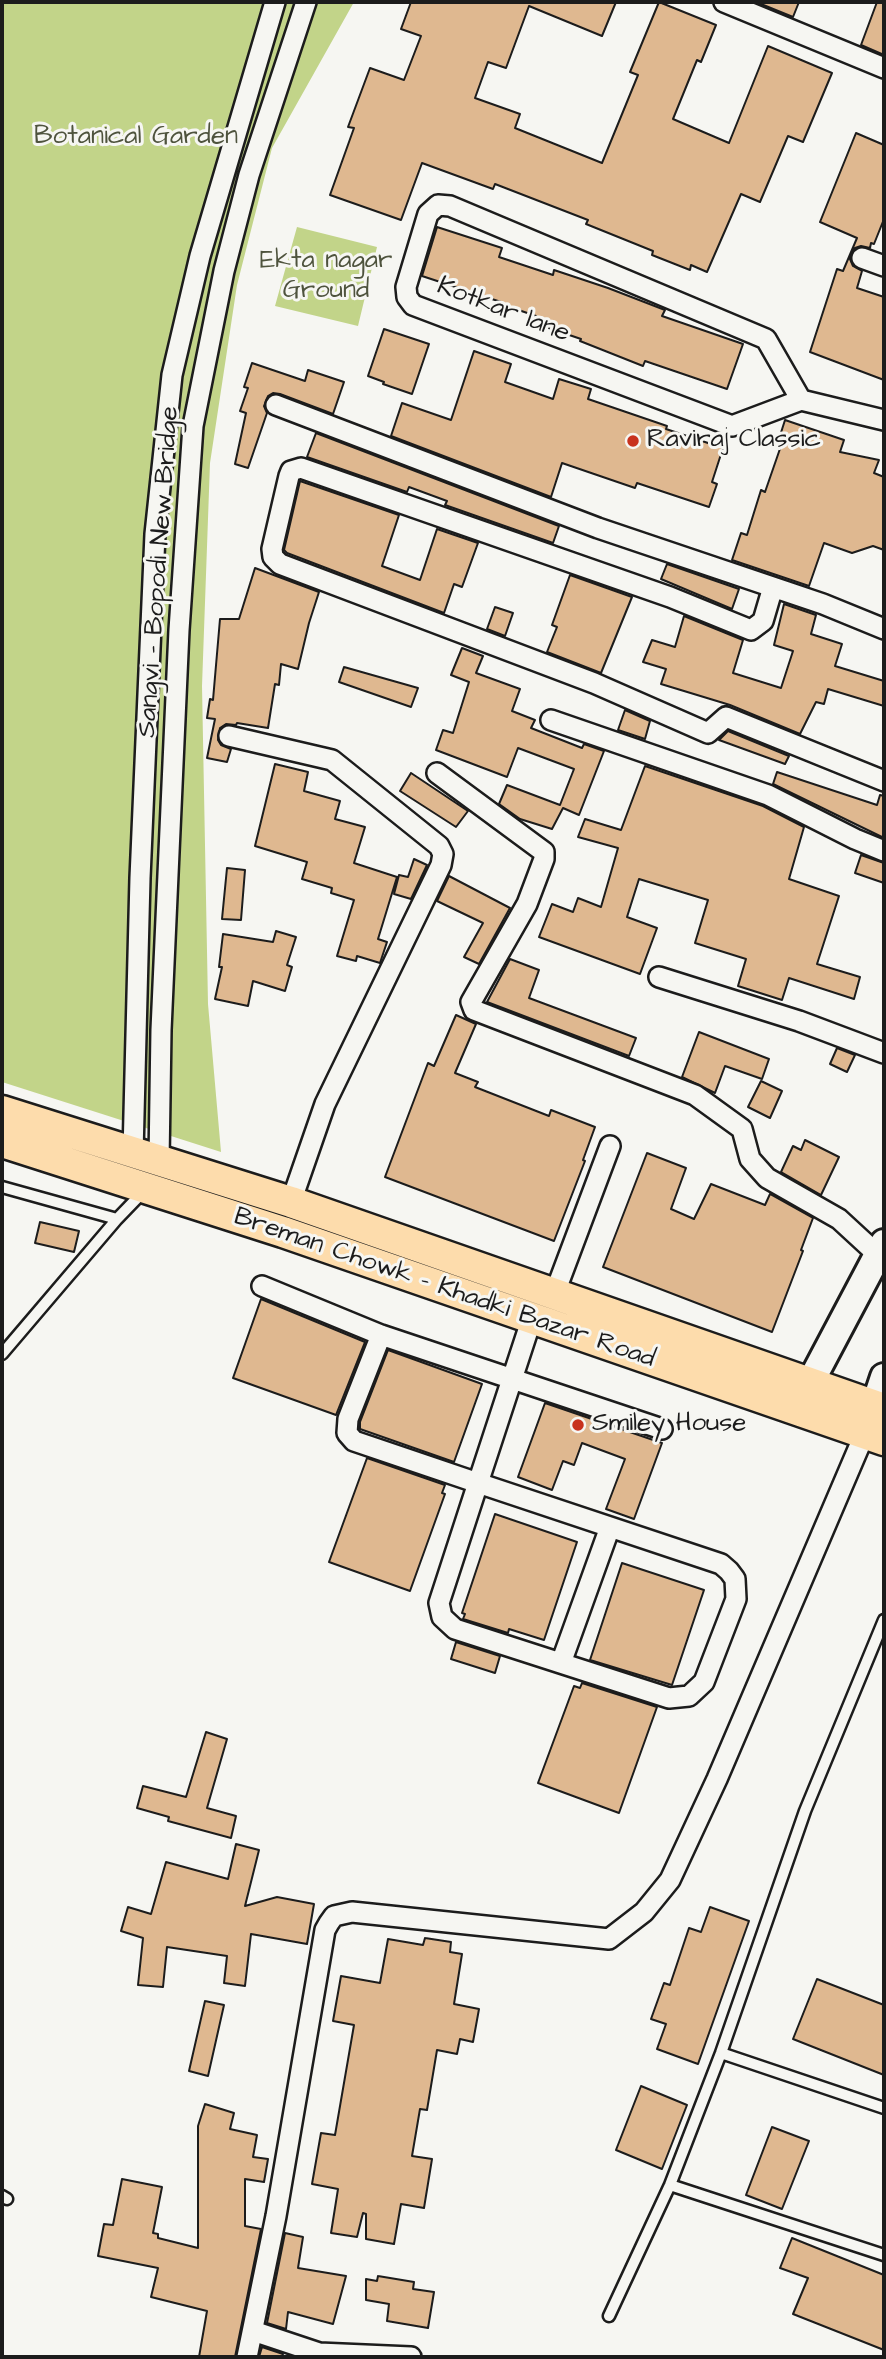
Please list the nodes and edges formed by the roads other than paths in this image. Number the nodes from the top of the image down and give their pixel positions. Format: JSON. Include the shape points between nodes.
{"nodes":[{"id":1,"x":275,"y":2,"type":"edge"},
{"id":2,"x":306,"y":2,"type":"edge"},
{"id":3,"x":724,"y":2,"type":"edge"},
{"id":4,"x":884,"y":68,"type":"edge"},
{"id":5,"x":862,"y":258,"type":"dead end"},
{"id":6,"x":884,"y":266,"type":"edge"},
{"id":7,"x":801,"y":400,"type":"junction"},
{"id":8,"x":276,"y":405,"type":"dead end"},
{"id":9,"x":884,"y":420,"type":"edge"},
{"id":10,"x":773,"y":587,"type":"junction"},
{"id":11,"x":884,"y":629,"type":"edge"},
{"id":12,"x":551,"y":720,"type":"dead end"},
{"id":13,"x":229,"y":736,"type":"dead end"},
{"id":14,"x":437,"y":773,"type":"dead end"},
{"id":15,"x":884,"y":781,"type":"edge"},
{"id":16,"x":884,"y":850,"type":"edge"},
{"id":17,"x":659,"y":977,"type":"dead end"},
{"id":18,"x":884,"y":1053,"type":"edge"},
{"id":19,"x":2,"y":1111,"type":"edge"},
{"id":20,"x":2,"y":1142,"type":"edge"},
{"id":21,"x":610,"y":1146,"type":"dead end"},
{"id":22,"x":146,"y":1157,"type":"junction"},
{"id":23,"x":2,"y":1187,"type":"edge"},
{"id":24,"x":147,"y":1189,"type":"junction"},
{"id":25,"x":290,"y":1202,"type":"junction"},
{"id":26,"x":117,"y":1219,"type":"junction"},
{"id":27,"x":282,"y":1232,"type":"junction"},
{"id":28,"x":881,"y":1249,"type":"edge"},
{"id":29,"x":262,"y":1286,"type":"dead end"},
{"id":30,"x":554,"y":1295,"type":"junction"},
{"id":31,"x":532,"y":1318,"type":"junction"},
{"id":32,"x":381,"y":1335,"type":"junction"},
{"id":33,"x":2,"y":1354,"type":"edge"},
{"id":34,"x":884,"y":1377,"type":"edge"},
{"id":35,"x":512,"y":1379,"type":"junction"},
{"id":36,"x":805,"y":1397,"type":"junction"},
{"id":37,"x":880,"y":1407,"type":"edge"},
{"id":38,"x":662,"y":1429,"type":"dead end"},
{"id":39,"x":874,"y":1437,"type":"edge"},
{"id":40,"x":478,"y":1483,"type":"junction"},
{"id":41,"x":610,"y":1527,"type":"junction"},
{"id":42,"x":884,"y":1620,"type":"edge"},
{"id":43,"x":561,"y":1663,"type":"junction"},
{"id":44,"x":721,"y":2053,"type":"junction"},
{"id":45,"x":884,"y":2108,"type":"edge"},
{"id":46,"x":670,"y":2185,"type":"junction"},
{"id":47,"x":884,"y":2255,"type":"edge"},
{"id":48,"x":609,"y":2316,"type":"dead end"},
{"id":49,"x":253,"y":2331,"type":"junction"},
{"id":50,"x":247,"y":2357,"type":"edge"},
{"id":51,"x":411,"y":2357,"type":"edge"}],
"edges":[{"from":1,"to":22,"type":"street","name":"Sangvi - Bopodi New Bridge","via":[[200,256],[172,375],[155,534],[135,1028]]},
{"from":2,"to":22,"type":"street","name":"Sangvi - Bopodi New Bridge","via":[[223,271],[193,426],[161,1030]]},
{"from":3,"to":4,"type":"street"},
{"from":5,"to":6,"type":"street"},
{"from":7,"to":7,"type":"street","name":"Kotkar lane","via":[[766,339],[450,206],[438,205],[428,214],[406,287],[413,305],[732,426]]},
{"from":7,"to":9,"type":"street"},
{"from":8,"to":10,"type":"street","via":[[598,528]]},
{"from":10,"to":11,"type":"street"},
{"from":10,"to":15,"type":"street","via":[[763,621],[751,629],[301,468],[289,476],[272,549],[281,564],[594,683],[708,733],[726,717]]},
{"from":12,"to":16,"type":"street","via":[[768,795]]},
{"from":13,"to":25,"type":"street","via":[[332,760],[439,846],[443,854],[325,1104]]},
{"from":14,"to":28,"type":"street","via":[[544,852],[527,904],[471,1002],[474,1010],[695,1095],[742,1129],[750,1159],[767,1178]]},
{"from":17,"to":18,"type":"street"},
{"from":19,"to":22,"type":"main road","name":"Breman Chowk - Khadki Bazar Road"},
{"from":20,"to":24,"type":"main road","name":"Breman Chowk - Khadki Bazar Road"},
{"from":21,"to":30,"type":"street"},
{"from":22,"to":25,"type":"main road","name":"Breman Chowk - Khadki Bazar Road"},
{"from":23,"to":26,"type":"lane"},
{"from":24,"to":26,"type":"lane"},
{"from":24,"to":27,"type":"main road","name":"Breman Chowk - Khadki Bazar Road"},
{"from":25,"to":27,"type":"main road"},
{"from":25,"to":30,"type":"main road","name":"Breman Chowk - Khadki Bazar Road"},
{"from":26,"to":33,"type":"lane"},
{"from":27,"to":31,"type":"main road","name":"Breman Chowk - Khadki Bazar Road"},
{"from":28,"to":36,"type":"main road"},
{"from":29,"to":32,"type":"street"},
{"from":30,"to":36,"type":"main road","name":"Breman Chowk - Khadki Bazar Road"},
{"from":31,"to":35,"type":"street"},
{"from":31,"to":36,"type":"main road","name":"Breman Chowk - Khadki Bazar Road"},
{"from":32,"to":35,"type":"street"},
{"from":32,"to":40,"type":"street","via":[[348,1419],[350,1437]]},
{"from":34,"to":37,"type":"main road"},
{"from":35,"to":38,"type":"street"},
{"from":35,"to":40,"type":"street"},
{"from":36,"to":37,"type":"main road","name":"Breman Chowk - Khadki Bazar Road"},
{"from":36,"to":39,"type":"main road","name":"Breman Chowk - Khadki Bazar Road"},
{"from":37,"to":39,"type":"main road"},
{"from":39,"to":49,"type":"street","via":[[670,1880],[644,1912],[609,1938],[352,1912],[334,1916],[329,1923]]},
{"from":40,"to":41,"type":"street"},
{"from":40,"to":43,"type":"street","via":[[439,1603],[442,1617],[455,1629]]},
{"from":41,"to":43,"type":"street"},
{"from":41,"to":43,"type":"street","via":[[722,1564],[735,1578],[736,1599],[704,1682],[689,1696],[669,1698]]},
{"from":42,"to":44,"type":"lane","via":[[805,1811]]},
{"from":44,"to":45,"type":"lane"},
{"from":44,"to":46,"type":"lane"},
{"from":46,"to":47,"type":"lane"},
{"from":46,"to":48,"type":"lane"},
{"from":49,"to":50,"type":"street"},
{"from":49,"to":51,"type":"street","via":[[319,2353]]}]}
